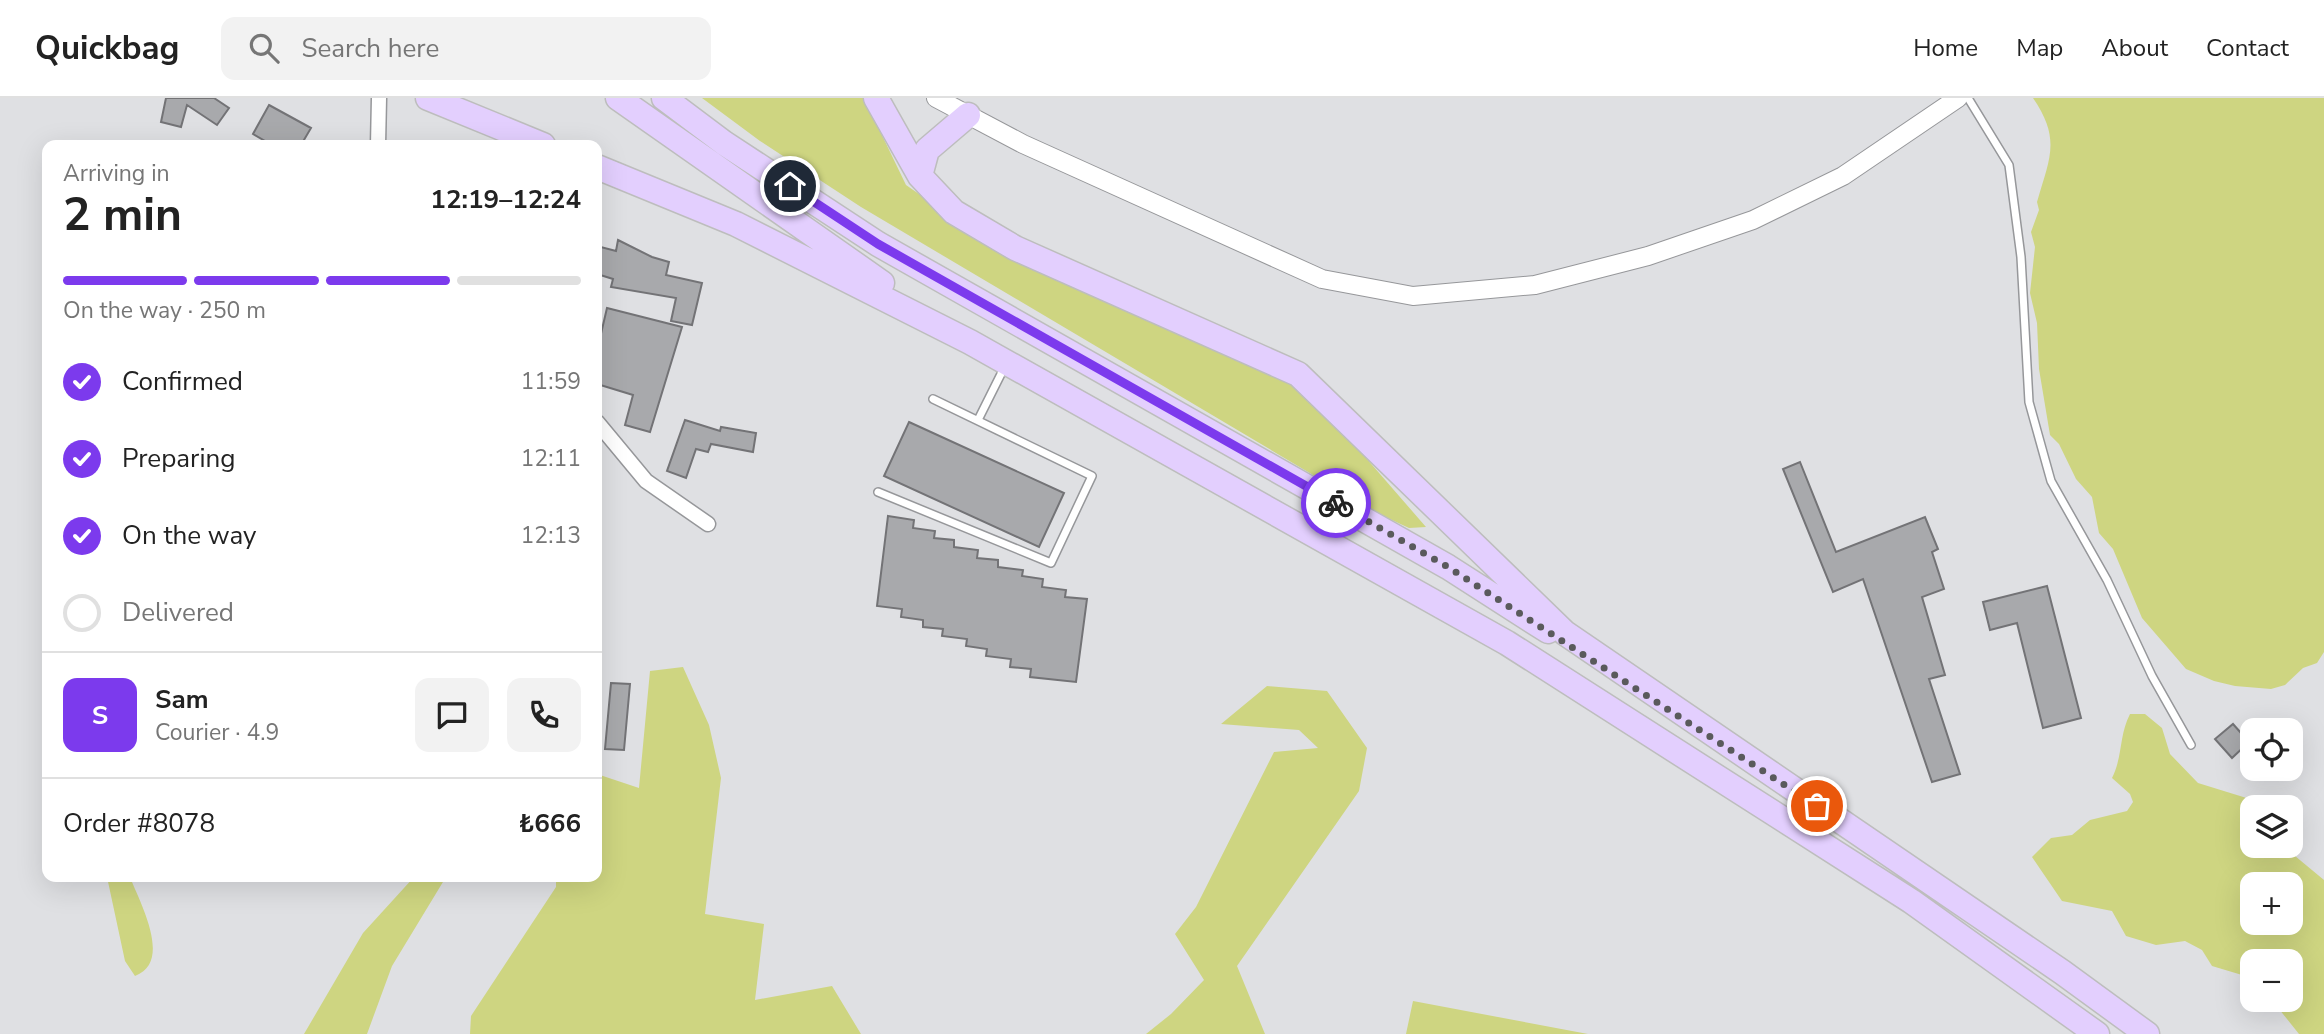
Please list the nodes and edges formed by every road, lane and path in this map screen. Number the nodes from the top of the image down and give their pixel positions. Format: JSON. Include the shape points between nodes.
{"nodes":[{"id":1,"x":379,"y":98,"type":"edge"},
{"id":2,"x":428,"y":98,"type":"edge"},
{"id":3,"x":618,"y":98,"type":"edge"},
{"id":4,"x":664,"y":98,"type":"edge"},
{"id":5,"x":876,"y":98,"type":"edge"},
{"id":6,"x":936,"y":98,"type":"edge"},
{"id":7,"x":1958,"y":98,"type":"edge"},
{"id":8,"x":1968,"y":98,"type":"edge"},
{"id":9,"x":968,"y":115,"type":"junction"},
{"id":10,"x":378,"y":140,"type":"edge"},
{"id":11,"x":531,"y":140,"type":"edge"},
{"id":12,"x":602,"y":169,"type":"edge"},
{"id":13,"x":920,"y":176,"type":"junction"},
{"id":14,"x":970,"y":342,"type":"junction"},
{"id":15,"x":1007,"y":363,"type":"junction"},
{"id":16,"x":933,"y":399,"type":"dead end"},
{"id":17,"x":978,"y":420,"type":"junction"},
{"id":18,"x":602,"y":428,"type":"edge"},
{"id":19,"x":878,"y":492,"type":"dead end"},
{"id":20,"x":708,"y":524,"type":"dead end"},
{"id":21,"x":2191,"y":745,"type":"dead end"},
{"id":22,"x":1795,"y":791,"type":"junction"},
{"id":23,"x":2097,"y":1034,"type":"edge"},
{"id":24,"x":2147,"y":1034,"type":"edge"}],
"edges":[{"from":1,"to":10,"type":"street"},
{"from":2,"to":11,"type":"highway"},
{"from":3,"to":14,"type":"highway","via":[[802,230]]},
{"from":4,"to":22,"type":"highway","via":[[724,144],[878,244],[1448,567]]},
{"from":5,"to":13,"type":"highway"},
{"from":6,"to":9,"type":"street"},
{"from":7,"to":9,"type":"street","via":[[1843,176],[1753,220],[1648,256],[1535,285],[1413,296],[1321,279]]},
{"from":8,"to":21,"type":"lane","via":[[2009,165],[2021,257],[2029,402],[2051,481]]},
{"from":9,"to":13,"type":"highway","via":[[927,150]]},
{"from":12,"to":14,"type":"highway","via":[[736,224]]},
{"from":13,"to":22,"type":"highway","via":[[954,212],[1016,248],[1298,374],[1565,633]]},
{"from":14,"to":15,"type":"highway"},
{"from":15,"to":17,"type":"lane"},
{"from":15,"to":23,"type":"highway","via":[[1507,643],[1911,901]]},
{"from":16,"to":17,"type":"lane"},
{"from":17,"to":19,"type":"lane","via":[[1091,476],[1051,563]]},
{"from":18,"to":20,"type":"street","via":[[646,481]]},
{"from":22,"to":24,"type":"highway"}]}
